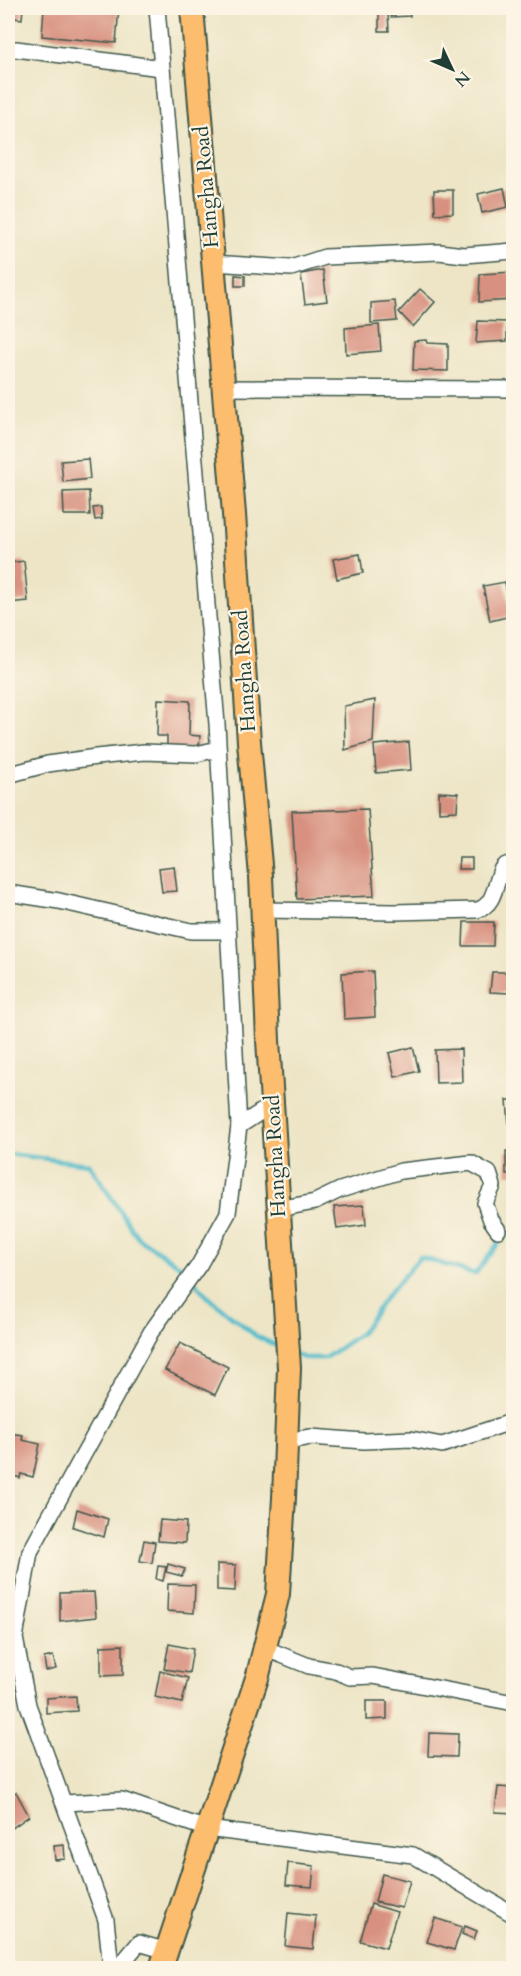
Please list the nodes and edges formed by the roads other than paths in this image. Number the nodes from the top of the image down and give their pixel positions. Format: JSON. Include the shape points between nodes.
{"nodes":[{"id":1,"x":156,"y":8,"type":"edge"},
{"id":2,"x":192,"y":8,"type":"edge"},
{"id":3,"x":8,"y":51,"type":"edge"},
{"id":4,"x":161,"y":68,"type":"junction"},
{"id":5,"x":513,"y":251,"type":"edge"},
{"id":6,"x":213,"y":263,"type":"junction"},
{"id":7,"x":224,"y":388,"type":"junction"},
{"id":8,"x":513,"y":389,"type":"edge"},
{"id":9,"x":218,"y":749,"type":"junction"},
{"id":10,"x":8,"y":775,"type":"edge"},
{"id":11,"x":513,"y":862,"type":"edge"},
{"id":12,"x":8,"y":892,"type":"edge"},
{"id":13,"x":261,"y":910,"type":"junction"},
{"id":14,"x":227,"y":931,"type":"junction"},
{"id":15,"x":273,"y":1104,"type":"junction"},
{"id":16,"x":239,"y":1126,"type":"junction"},
{"id":17,"x":278,"y":1209,"type":"junction"},
{"id":18,"x":498,"y":1230,"type":"dead end"},
{"id":19,"x":513,"y":1421,"type":"edge"},
{"id":20,"x":286,"y":1441,"type":"junction"},
{"id":21,"x":11,"y":1637,"type":"edge"},
{"id":22,"x":264,"y":1648,"type":"junction"},
{"id":23,"x":513,"y":1703,"type":"edge"},
{"id":24,"x":64,"y":1803,"type":"junction"},
{"id":25,"x":207,"y":1829,"type":"junction"},
{"id":26,"x":513,"y":1915,"type":"edge"},
{"id":27,"x":164,"y":1960,"type":"edge"},
{"id":28,"x":116,"y":1966,"type":"edge"}],
"edges":[{"from":1,"to":4,"type":"street"},
{"from":2,"to":6,"type":"highway","name":"Hangha Road"},
{"from":3,"to":4,"type":"street"},
{"from":4,"to":9,"type":"street"},
{"from":5,"to":6,"type":"street","via":[[325,257],[291,268]]},
{"from":6,"to":7,"type":"highway","name":"Hangha Road"},
{"from":7,"to":8,"type":"street"},
{"from":7,"to":13,"type":"highway","name":"Hangha Road"},
{"from":9,"to":10,"type":"street","via":[[196,754],[144,752],[96,757]]},
{"from":9,"to":14,"type":"street"},
{"from":11,"to":13,"type":"street","via":[[501,870],[490,902],[477,910]]},
{"from":12,"to":14,"type":"street","via":[[190,931]]},
{"from":13,"to":15,"type":"highway","name":"Hangha Road"},
{"from":14,"to":16,"type":"street"},
{"from":15,"to":16,"type":"street"},
{"from":15,"to":17,"type":"highway","name":"Hangha Road"},
{"from":16,"to":21,"type":"street","via":[[228,1213],[199,1265],[151,1332],[30,1552]]},
{"from":17,"to":18,"type":"street","via":[[315,1202],[401,1171],[471,1163],[489,1173],[493,1186],[485,1203]]},
{"from":17,"to":20,"type":"highway","name":"Hangha Road","via":[[288,1335]]},
{"from":19,"to":20,"type":"street","via":[[442,1445],[411,1439],[311,1437]]},
{"from":20,"to":22,"type":"highway","name":"Hangha Road","via":[[278,1594]]},
{"from":21,"to":24,"type":"street","via":[[28,1705]]},
{"from":22,"to":23,"type":"street","via":[[350,1677],[373,1676]]},
{"from":22,"to":25,"type":"highway","name":"Hangha Road"},
{"from":24,"to":25,"type":"street","via":[[122,1800]]},
{"from":24,"to":28,"type":"street","via":[[106,1920]]},
{"from":25,"to":26,"type":"street","via":[[413,1855]]},
{"from":25,"to":27,"type":"highway","name":"Hangha Road"},
{"from":27,"to":28,"type":"street","via":[[139,1943]]}]}
